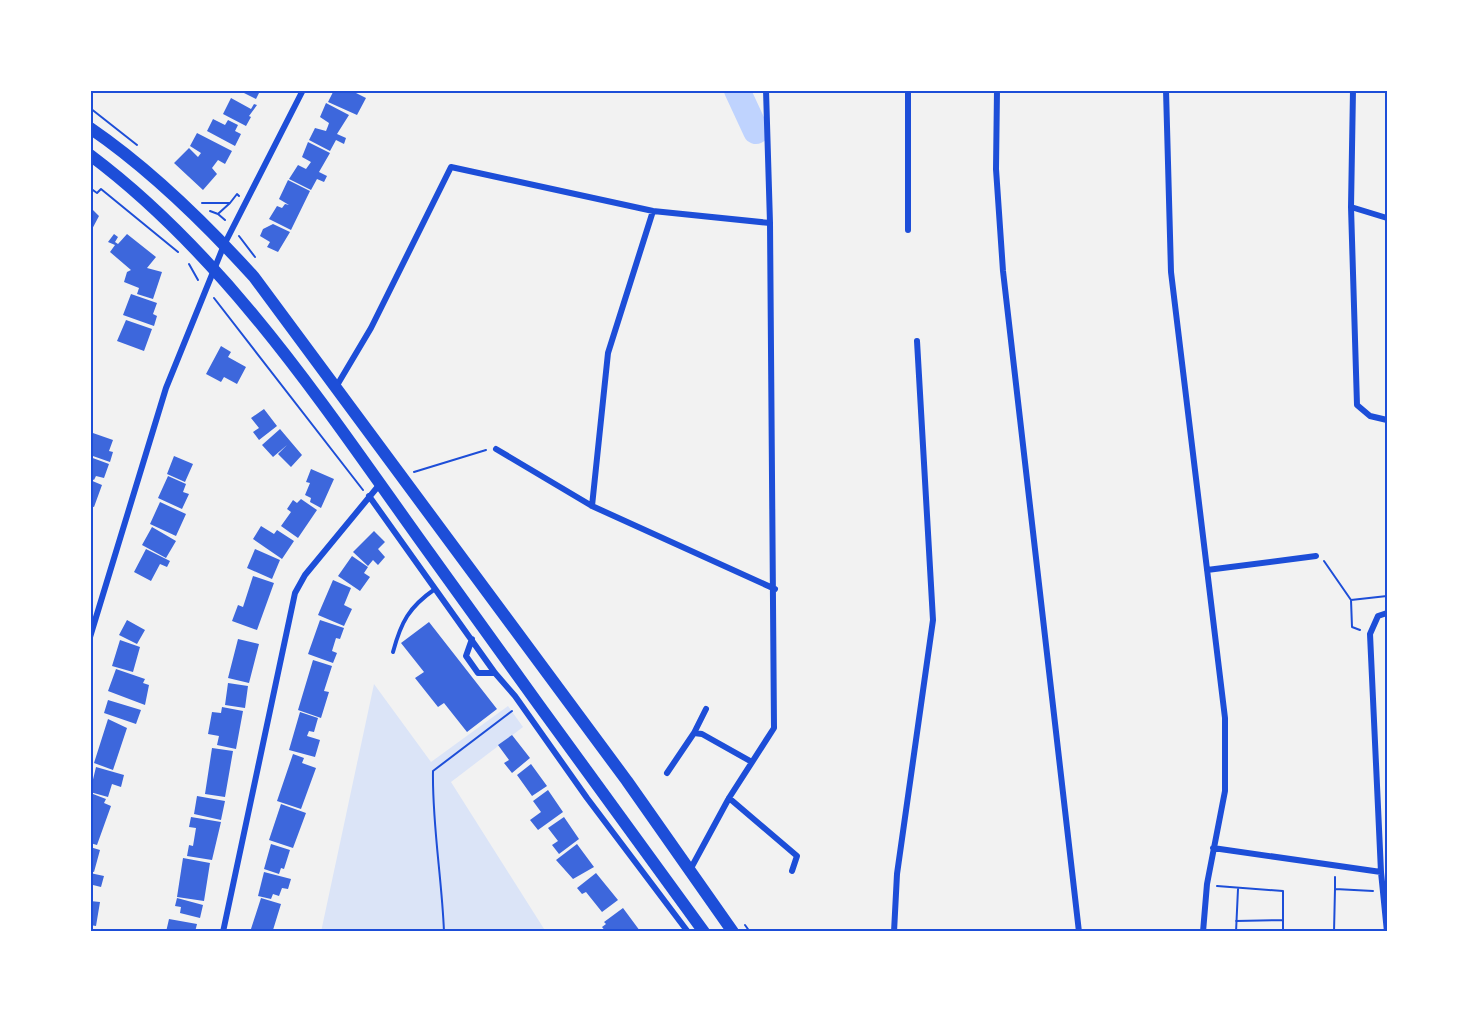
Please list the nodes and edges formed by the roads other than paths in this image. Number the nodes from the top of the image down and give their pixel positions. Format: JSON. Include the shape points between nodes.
{"nodes":[{"id":1,"x":303,"y":90,"type":"edge"},
{"id":2,"x":766,"y":90,"type":"edge"},
{"id":3,"x":908,"y":90,"type":"edge"},
{"id":4,"x":997,"y":90,"type":"edge"},
{"id":5,"x":1166,"y":90,"type":"edge"},
{"id":6,"x":1353,"y":90,"type":"edge"},
{"id":7,"x":90,"y":128,"type":"edge"},
{"id":8,"x":90,"y":154,"type":"edge"},
{"id":9,"x":1351,"y":207,"type":"junction"},
{"id":10,"x":653,"y":210,"type":"junction"},
{"id":11,"x":1387,"y":218,"type":"edge"},
{"id":12,"x":770,"y":223,"type":"junction"},
{"id":13,"x":908,"y":230,"type":"dead end"},
{"id":14,"x":224,"y":244,"type":"junction"},
{"id":15,"x":215,"y":270,"type":"junction"},
{"id":16,"x":917,"y":341,"type":"dead end"},
{"id":17,"x":336,"y":388,"type":"junction"},
{"id":18,"x":1387,"y":420,"type":"edge"},
{"id":19,"x":496,"y":449,"type":"road end"},
{"id":20,"x":380,"y":484,"type":"junction"},
{"id":21,"x":369,"y":496,"type":"junction"},
{"id":22,"x":592,"y":506,"type":"junction"},
{"id":23,"x":1316,"y":556,"type":"road end"},
{"id":24,"x":1207,"y":570,"type":"junction"},
{"id":25,"x":435,"y":589,"type":"junction"},
{"id":26,"x":775,"y":589,"type":"junction"},
{"id":27,"x":1387,"y":614,"type":"edge"},
{"id":28,"x":90,"y":637,"type":"edge"},
{"id":29,"x":472,"y":639,"type":"junction"},
{"id":30,"x":393,"y":652,"type":"dead end"},
{"id":31,"x":495,"y":673,"type":"junction"},
{"id":32,"x":706,"y":709,"type":"dead end"},
{"id":33,"x":694,"y":733,"type":"junction"},
{"id":34,"x":1377,"y":746,"type":"junction"},
{"id":35,"x":1387,"y":748,"type":"edge"},
{"id":36,"x":752,"y":762,"type":"junction"},
{"id":37,"x":667,"y":773,"type":"dead end"},
{"id":38,"x":729,"y":798,"type":"junction"},
{"id":39,"x":1213,"y":848,"type":"junction"},
{"id":40,"x":690,"y":870,"type":"junction"},
{"id":41,"x":792,"y":871,"type":"dead end"},
{"id":42,"x":1381,"y":872,"type":"junction"},
{"id":43,"x":1387,"y":912,"type":"edge"},
{"id":44,"x":223,"y":932,"type":"edge"},
{"id":45,"x":688,"y":932,"type":"edge"},
{"id":46,"x":704,"y":932,"type":"edge"},
{"id":47,"x":733,"y":932,"type":"edge"},
{"id":48,"x":894,"y":932,"type":"edge"},
{"id":49,"x":1079,"y":932,"type":"edge"},
{"id":50,"x":1203,"y":932,"type":"edge"},
{"id":51,"x":1387,"y":932,"type":"edge"}],
"edges":[{"from":1,"to":14,"type":"street"},
{"from":2,"to":12,"type":"street"},
{"from":3,"to":13,"type":"street"},
{"from":4,"to":49,"type":"street","via":[[996,169],[1003,271]]},
{"from":5,"to":24,"type":"street","via":[[1172,272]]},
{"from":6,"to":9,"type":"street"},
{"from":7,"to":14,"type":"highway","via":[[159,183]]},
{"from":8,"to":15,"type":"highway","via":[[148,202]]},
{"from":9,"to":11,"type":"street"},
{"from":9,"to":18,"type":"street","via":[[1357,405],[1370,416]]},
{"from":10,"to":12,"type":"street"},
{"from":10,"to":17,"type":"street","via":[[451,167],[371,328]]},
{"from":10,"to":22,"type":"street","via":[[608,353]]},
{"from":12,"to":26,"type":"street"},
{"from":14,"to":15,"type":"street"},
{"from":14,"to":17,"type":"highway","via":[[254,277]]},
{"from":15,"to":20,"type":"highway","via":[[269,334]]},
{"from":15,"to":28,"type":"street","via":[[166,388]]},
{"from":16,"to":48,"type":"street","via":[[933,620],[897,874]]},
{"from":17,"to":40,"type":"highway"},
{"from":19,"to":22,"type":"street"},
{"from":20,"to":21,"type":"street"},
{"from":20,"to":46,"type":"highway"},
{"from":21,"to":25,"type":"street"},
{"from":21,"to":44,"type":"street","via":[[295,593]]},
{"from":22,"to":26,"type":"street"},
{"from":23,"to":24,"type":"street"},
{"from":24,"to":39,"type":"street","via":[[1225,718],[1225,791]]},
{"from":25,"to":29,"type":"street"},
{"from":25,"to":30,"type":"lane","via":[[400,624]]},
{"from":26,"to":36,"type":"street","via":[[774,728]]},
{"from":27,"to":34,"type":"street","via":[[1378,616],[1370,634]]},
{"from":29,"to":31,"type":"street"},
{"from":29,"to":31,"type":"street","via":[[466,656],[478,674]]},
{"from":31,"to":45,"type":"street"},
{"from":32,"to":33,"type":"street"},
{"from":33,"to":36,"type":"street"},
{"from":33,"to":37,"type":"street"},
{"from":34,"to":35,"type":"street"},
{"from":34,"to":42,"type":"street"},
{"from":36,"to":38,"type":"street"},
{"from":38,"to":40,"type":"street"},
{"from":38,"to":41,"type":"street","via":[[797,856]]},
{"from":39,"to":42,"type":"street"},
{"from":39,"to":50,"type":"street"},
{"from":40,"to":47,"type":"highway"},
{"from":42,"to":43,"type":"street"},
{"from":43,"to":51,"type":"street"}]}
